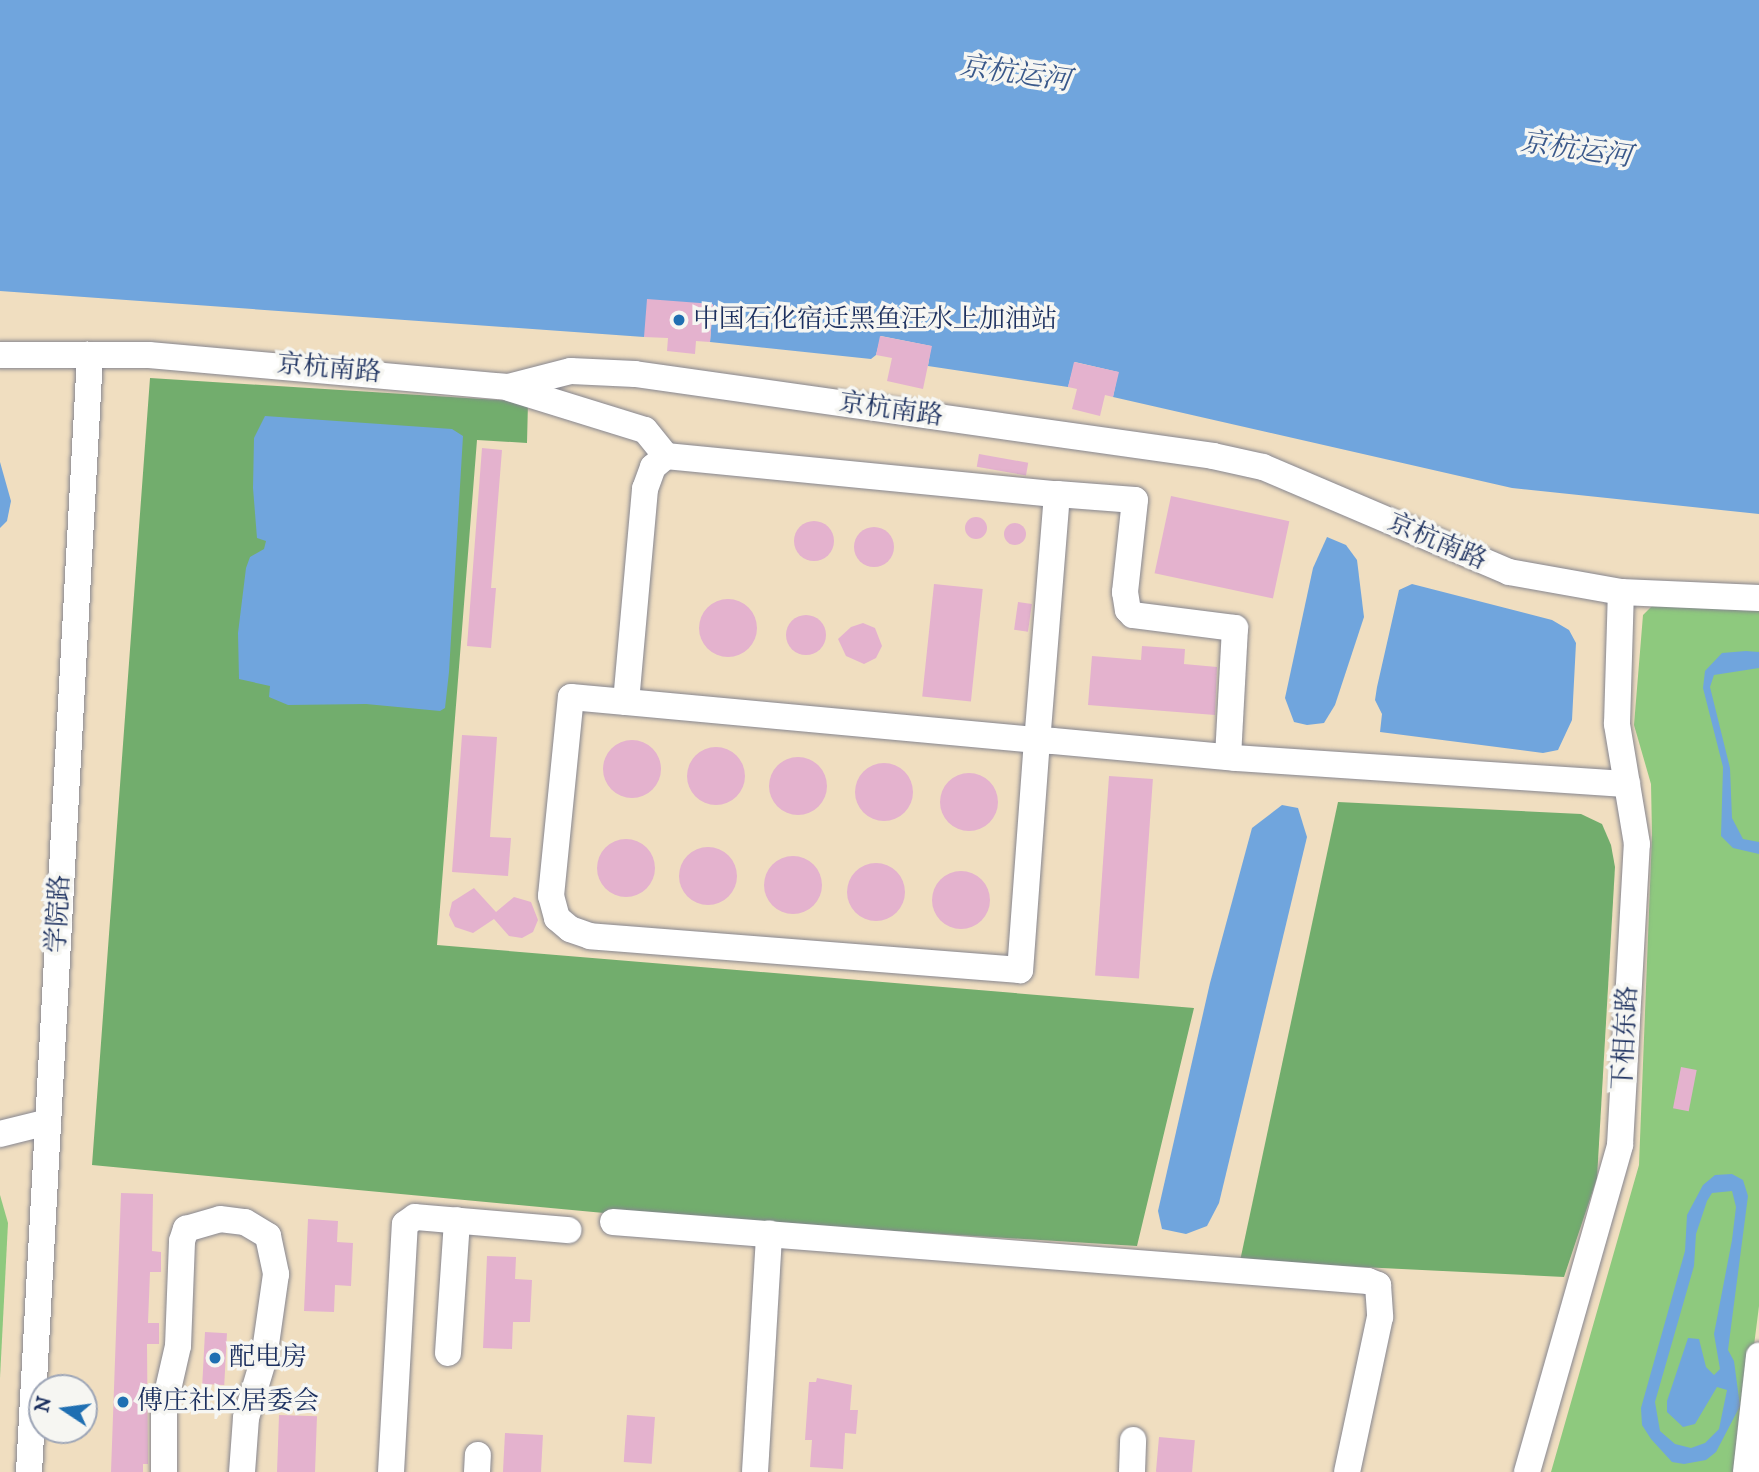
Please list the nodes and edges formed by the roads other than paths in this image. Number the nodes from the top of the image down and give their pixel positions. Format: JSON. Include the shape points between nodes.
{"nodes":[{"id":1,"x":0,"y":355,"type":"edge"},
{"id":2,"x":90,"y":355,"type":"junction"},
{"id":3,"x":508,"y":387,"type":"junction"},
{"id":4,"x":666,"y":456,"type":"junction"},
{"id":5,"x":1057,"y":494,"type":"junction"},
{"id":6,"x":1621,"y":592,"type":"junction"},
{"id":7,"x":1759,"y":598,"type":"edge"},
{"id":8,"x":626,"y":702,"type":"junction"},
{"id":9,"x":1038,"y":740,"type":"junction"},
{"id":10,"x":1228,"y":757,"type":"junction"},
{"id":11,"x":1627,"y":784,"type":"junction"},
{"id":12,"x":48,"y":1122,"type":"junction"},
{"id":13,"x":0,"y":1134,"type":"edge"},
{"id":14,"x":457,"y":1220,"type":"junction"},
{"id":15,"x":613,"y":1222,"type":"dead end"},
{"id":16,"x":568,"y":1230,"type":"dead end"},
{"id":17,"x":769,"y":1233,"type":"junction"},
{"id":18,"x":448,"y":1353,"type":"dead end"},
{"id":19,"x":1759,"y":1356,"type":"edge"},
{"id":20,"x":1133,"y":1440,"type":"dead end"},
{"id":21,"x":29,"y":1472,"type":"edge"},
{"id":22,"x":163,"y":1472,"type":"edge"},
{"id":23,"x":242,"y":1472,"type":"edge"},
{"id":24,"x":391,"y":1472,"type":"edge"},
{"id":25,"x":755,"y":1472,"type":"edge"},
{"id":26,"x":1132,"y":1472,"type":"edge"},
{"id":27,"x":1347,"y":1472,"type":"edge"},
{"id":28,"x":1527,"y":1472,"type":"edge"},
{"id":29,"x":1746,"y":1472,"type":"edge"}],
"edges":[{"from":1,"to":2,"type":"street","name":"京杭南路"},
{"from":2,"to":3,"type":"street","name":"京杭南路","via":[[351,370]]},
{"from":2,"to":12,"type":"street","name":"学院路"},
{"from":3,"to":4,"type":"street","via":[[645,430]]},
{"from":3,"to":6,"type":"street","name":"京杭南路","via":[[571,371],[635,374],[1213,456],[1263,467],[1509,572]]},
{"from":4,"to":5,"type":"street"},
{"from":4,"to":8,"type":"street","via":[[653,467],[645,489]]},
{"from":5,"to":9,"type":"street"},
{"from":5,"to":10,"type":"street","via":[[1135,500],[1125,592],[1133,615],[1235,628]]},
{"from":6,"to":7,"type":"street","name":"京杭南路"},
{"from":6,"to":11,"type":"street","name":"下相东路","via":[[1617,724]]},
{"from":8,"to":9,"type":"street"},
{"from":8,"to":9,"type":"street","via":[[571,696],[551,896],[557,918],[590,936],[1020,970]]},
{"from":9,"to":10,"type":"street"},
{"from":10,"to":11,"type":"street"},
{"from":11,"to":28,"type":"street","name":"下相东路","via":[[1637,844],[1620,1145]]},
{"from":12,"to":13,"type":"street"},
{"from":12,"to":21,"type":"street","name":"学院路"},
{"from":14,"to":16,"type":"street"},
{"from":14,"to":18,"type":"street"},
{"from":14,"to":24,"type":"street","via":[[415,1217],[405,1224]]},
{"from":15,"to":17,"type":"street"},
{"from":17,"to":25,"type":"street"},
{"from":17,"to":27,"type":"street","via":[[1355,1277],[1378,1285],[1380,1317]]},
{"from":19,"to":29,"type":"street"},
{"from":20,"to":26,"type":"street"},
{"from":22,"to":23,"type":"street","via":[[164,1407],[178,1346],[182,1241],[187,1229],[220,1219],[245,1222],[268,1236],[276,1274],[264,1358],[246,1418]]}]}
